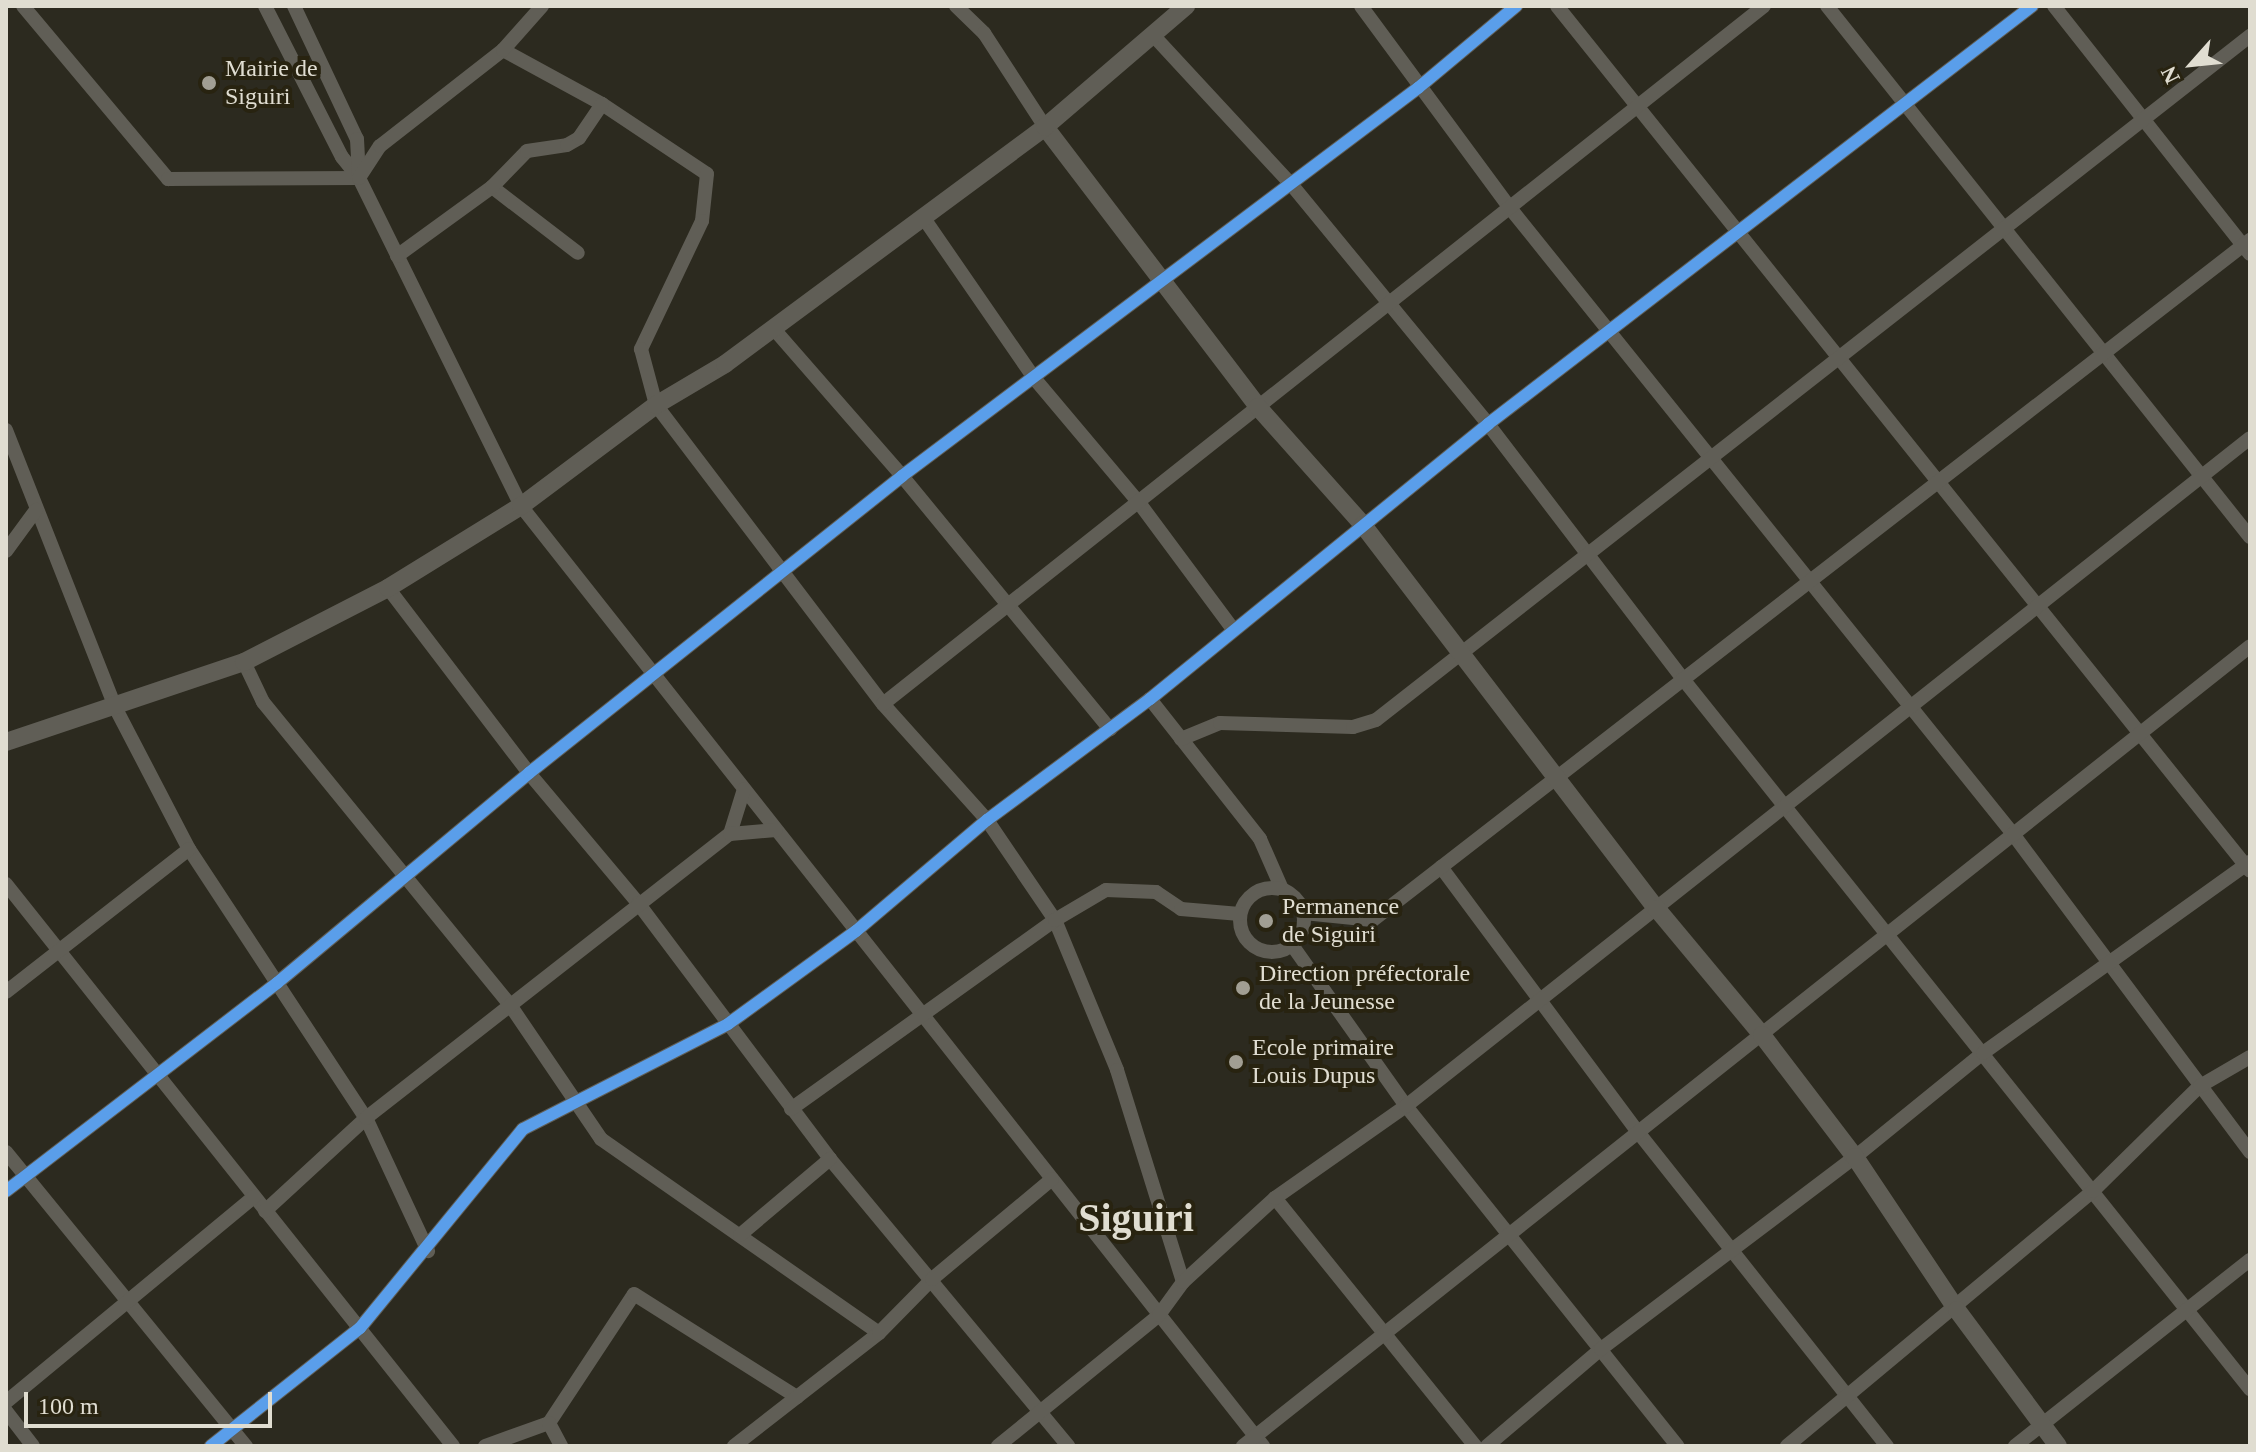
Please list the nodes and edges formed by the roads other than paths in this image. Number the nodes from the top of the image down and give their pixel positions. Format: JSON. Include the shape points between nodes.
{"nodes":[{"id":1,"x":23,"y":6,"type":"edge"},
{"id":2,"x":265,"y":6,"type":"edge"},
{"id":3,"x":294,"y":6,"type":"edge"},
{"id":4,"x":542,"y":6,"type":"edge"},
{"id":5,"x":956,"y":6,"type":"edge"},
{"id":6,"x":1186,"y":6,"type":"edge"},
{"id":7,"x":1361,"y":6,"type":"edge"},
{"id":8,"x":1516,"y":6,"type":"edge"},
{"id":9,"x":1557,"y":6,"type":"edge"},
{"id":10,"x":1764,"y":6,"type":"edge"},
{"id":11,"x":1827,"y":6,"type":"edge"},
{"id":12,"x":2032,"y":6,"type":"edge"},
{"id":13,"x":2054,"y":6,"type":"edge"},
{"id":14,"x":1152,"y":34,"type":"junction"},
{"id":15,"x":2250,"y":36,"type":"edge"},
{"id":16,"x":503,"y":50,"type":"junction"},
{"id":17,"x":1418,"y":88,"type":"junction"},
{"id":18,"x":602,"y":104,"type":"junction"},
{"id":19,"x":1907,"y":106,"type":"junction"},
{"id":20,"x":1638,"y":107,"type":"junction"},
{"id":21,"x":2143,"y":122,"type":"junction"},
{"id":22,"x":1045,"y":127,"type":"junction"},
{"id":23,"x":359,"y":178,"type":"junction"},
{"id":24,"x":1291,"y":184,"type":"junction"},
{"id":25,"x":492,"y":187,"type":"junction"},
{"id":26,"x":1510,"y":208,"type":"junction"},
{"id":27,"x":923,"y":217,"type":"junction"},
{"id":28,"x":2005,"y":231,"type":"junction"},
{"id":29,"x":1740,"y":233,"type":"junction"},
{"id":30,"x":2248,"y":246,"type":"edge"},
{"id":31,"x":578,"y":253,"type":"dead end"},
{"id":32,"x":397,"y":256,"type":"junction"},
{"id":33,"x":1162,"y":283,"type":"junction"},
{"id":34,"x":1390,"y":304,"type":"junction"},
{"id":35,"x":773,"y":328,"type":"junction"},
{"id":36,"x":1611,"y":331,"type":"junction"},
{"id":37,"x":2104,"y":353,"type":"junction"},
{"id":38,"x":1840,"y":360,"type":"junction"},
{"id":39,"x":1034,"y":378,"type":"junction"},
{"id":40,"x":656,"y":405,"type":"junction"},
{"id":41,"x":1258,"y":407,"type":"junction"},
{"id":42,"x":1488,"y":424,"type":"junction"},
{"id":43,"x":6,"y":430,"type":"edge"},
{"id":44,"x":2250,"y":438,"type":"edge"},
{"id":45,"x":1709,"y":457,"type":"junction"},
{"id":46,"x":902,"y":476,"type":"junction"},
{"id":47,"x":2200,"y":477,"type":"junction"},
{"id":48,"x":1936,"y":479,"type":"junction"},
{"id":49,"x":1140,"y":504,"type":"junction"},
{"id":50,"x":521,"y":506,"type":"junction"},
{"id":51,"x":36,"y":510,"type":"junction"},
{"id":52,"x":1363,"y":525,"type":"junction"},
{"id":53,"x":2250,"y":537,"type":"edge"},
{"id":54,"x":6,"y":551,"type":"edge"},
{"id":55,"x":1589,"y":553,"type":"junction"},
{"id":56,"x":784,"y":569,"type":"junction"},
{"id":57,"x":1807,"y":581,"type":"junction"},
{"id":58,"x":388,"y":588,"type":"junction"},
{"id":59,"x":1011,"y":606,"type":"junction"},
{"id":60,"x":2037,"y":606,"type":"junction"},
{"id":61,"x":1233,"y":629,"type":"junction"},
{"id":62,"x":2250,"y":646,"type":"edge"},
{"id":63,"x":1462,"y":654,"type":"junction"},
{"id":64,"x":244,"y":662,"type":"junction"},
{"id":65,"x":653,"y":674,"type":"junction"},
{"id":66,"x":1683,"y":679,"type":"junction"},
{"id":67,"x":1150,"y":699,"type":"junction"},
{"id":68,"x":883,"y":704,"type":"junction"},
{"id":69,"x":115,"y":707,"type":"junction"},
{"id":70,"x":1910,"y":707,"type":"junction"},
{"id":71,"x":1110,"y":729,"type":"junction"},
{"id":72,"x":2137,"y":734,"type":"junction"},
{"id":73,"x":1181,"y":739,"type":"junction"},
{"id":74,"x":6,"y":742,"type":"edge"},
{"id":75,"x":529,"y":773,"type":"junction"},
{"id":76,"x":1558,"y":777,"type":"junction"},
{"id":77,"x":744,"y":789,"type":"junction"},
{"id":78,"x":1788,"y":804,"type":"junction"},
{"id":79,"x":987,"y":820,"type":"junction"},
{"id":80,"x":776,"y":830,"type":"junction"},
{"id":81,"x":730,"y":834,"type":"junction"},
{"id":82,"x":2013,"y":834,"type":"junction"},
{"id":83,"x":189,"y":849,"type":"junction"},
{"id":84,"x":2248,"y":866,"type":"edge"},
{"id":85,"x":1441,"y":867,"type":"junction"},
{"id":86,"x":404,"y":876,"type":"junction"},
{"id":87,"x":6,"y":884,"type":"edge"},
{"id":88,"x":1282,"y":889,"type":"junction"},
{"id":89,"x":638,"y":903,"type":"junction"},
{"id":90,"x":1657,"y":909,"type":"junction"},
{"id":91,"x":1304,"y":913,"type":"junction"},
{"id":92,"x":1240,"y":914,"type":"junction"},
{"id":93,"x":1055,"y":920,"type":"junction"},
{"id":94,"x":856,"y":931,"type":"junction"},
{"id":95,"x":1890,"y":934,"type":"junction"},
{"id":96,"x":1292,"y":945,"type":"junction"},
{"id":97,"x":60,"y":951,"type":"junction"},
{"id":98,"x":2111,"y":961,"type":"junction"},
{"id":99,"x":277,"y":983,"type":"junction"},
{"id":100,"x":6,"y":992,"type":"edge"},
{"id":101,"x":1539,"y":1001,"type":"junction"},
{"id":102,"x":510,"y":1005,"type":"junction"},
{"id":103,"x":922,"y":1015,"type":"junction"},
{"id":104,"x":728,"y":1024,"type":"junction"},
{"id":105,"x":1762,"y":1035,"type":"junction"},
{"id":106,"x":1983,"y":1053,"type":"junction"},
{"id":107,"x":2250,"y":1057,"type":"edge"},
{"id":108,"x":158,"y":1077,"type":"junction"},
{"id":109,"x":2200,"y":1086,"type":"junction"},
{"id":110,"x":576,"y":1098,"type":"junction"},
{"id":111,"x":1406,"y":1106,"type":"junction"},
{"id":112,"x":791,"y":1109,"type":"junction"},
{"id":113,"x":366,"y":1118,"type":"junction"},
{"id":114,"x":1638,"y":1132,"type":"junction"},
{"id":115,"x":6,"y":1152,"type":"edge"},
{"id":116,"x":2250,"y":1152,"type":"edge"},
{"id":117,"x":1855,"y":1157,"type":"junction"},
{"id":118,"x":830,"y":1159,"type":"junction"},
{"id":119,"x":25,"y":1176,"type":"junction"},
{"id":120,"x":1052,"y":1179,"type":"junction"},
{"id":121,"x":6,"y":1191,"type":"edge"},
{"id":122,"x":2093,"y":1191,"type":"junction"},
{"id":123,"x":254,"y":1197,"type":"junction"},
{"id":124,"x":1275,"y":1198,"type":"junction"},
{"id":125,"x":265,"y":1211,"type":"junction"},
{"id":126,"x":1507,"y":1232,"type":"junction"},
{"id":127,"x":740,"y":1235,"type":"junction"},
{"id":128,"x":428,"y":1251,"type":"junction"},
{"id":129,"x":1731,"y":1252,"type":"junction"},
{"id":130,"x":2250,"y":1260,"type":"edge"},
{"id":131,"x":932,"y":1279,"type":"junction"},
{"id":132,"x":1183,"y":1282,"type":"junction"},
{"id":133,"x":128,"y":1305,"type":"junction"},
{"id":134,"x":1957,"y":1310,"type":"junction"},
{"id":135,"x":2188,"y":1311,"type":"junction"},
{"id":136,"x":1159,"y":1315,"type":"junction"},
{"id":137,"x":360,"y":1328,"type":"junction"},
{"id":138,"x":1385,"y":1332,"type":"junction"},
{"id":139,"x":879,"y":1333,"type":"junction"},
{"id":140,"x":1601,"y":1349,"type":"junction"},
{"id":141,"x":2250,"y":1389,"type":"edge"},
{"id":142,"x":797,"y":1397,"type":"junction"},
{"id":143,"x":1847,"y":1398,"type":"junction"},
{"id":144,"x":6,"y":1402,"type":"edge"},
{"id":145,"x":6,"y":1411,"type":"edge"},
{"id":146,"x":1041,"y":1412,"type":"junction"},
{"id":147,"x":549,"y":1423,"type":"junction"},
{"id":148,"x":2043,"y":1425,"type":"junction"},
{"id":149,"x":233,"y":1429,"type":"junction"},
{"id":150,"x":1259,"y":1441,"type":"edge"},
{"id":151,"x":33,"y":1446,"type":"edge"},
{"id":152,"x":211,"y":1446,"type":"edge"},
{"id":153,"x":246,"y":1446,"type":"edge"},
{"id":154,"x":453,"y":1446,"type":"edge"},
{"id":155,"x":485,"y":1446,"type":"edge"},
{"id":156,"x":561,"y":1446,"type":"edge"},
{"id":157,"x":734,"y":1446,"type":"edge"},
{"id":158,"x":998,"y":1446,"type":"edge"},
{"id":159,"x":1068,"y":1446,"type":"edge"},
{"id":160,"x":1243,"y":1446,"type":"edge"},
{"id":161,"x":1475,"y":1446,"type":"edge"},
{"id":162,"x":1487,"y":1446,"type":"edge"},
{"id":163,"x":1677,"y":1446,"type":"edge"},
{"id":164,"x":1787,"y":1446,"type":"edge"},
{"id":165,"x":1887,"y":1446,"type":"edge"},
{"id":166,"x":2015,"y":1446,"type":"edge"},
{"id":167,"x":2058,"y":1446,"type":"edge"}],
"edges":[{"from":1,"to":23,"type":"street","via":[[168,179]]},
{"from":2,"to":23,"type":"street","via":[[342,157]]},
{"from":3,"to":23,"type":"street","via":[[357,139]]},
{"from":4,"to":16,"type":"street"},
{"from":5,"to":22,"type":"street","via":[[984,33]]},
{"from":6,"to":14,"type":"street"},
{"from":7,"to":17,"type":"street"},
{"from":8,"to":17,"type":"street"},
{"from":9,"to":20,"type":"street"},
{"from":10,"to":20,"type":"street"},
{"from":11,"to":19,"type":"street"},
{"from":12,"to":19,"type":"street"},
{"from":13,"to":21,"type":"street"},
{"from":14,"to":22,"type":"street"},
{"from":14,"to":24,"type":"street"},
{"from":15,"to":21,"type":"street"},
{"from":16,"to":18,"type":"street"},
{"from":16,"to":23,"type":"street","via":[[380,146]]},
{"from":17,"to":24,"type":"street"},
{"from":17,"to":26,"type":"street"},
{"from":18,"to":25,"type":"street","via":[[579,138],[527,151]]},
{"from":18,"to":40,"type":"street","via":[[707,174],[702,221],[641,349]]},
{"from":19,"to":28,"type":"street"},
{"from":19,"to":29,"type":"street"},
{"from":20,"to":26,"type":"street"},
{"from":20,"to":29,"type":"street"},
{"from":21,"to":28,"type":"street"},
{"from":21,"to":30,"type":"street"},
{"from":22,"to":27,"type":"street"},
{"from":22,"to":33,"type":"street"},
{"from":23,"to":32,"type":"street"},
{"from":24,"to":33,"type":"street"},
{"from":24,"to":34,"type":"street"},
{"from":25,"to":31,"type":"street"},
{"from":25,"to":32,"type":"street"},
{"from":26,"to":34,"type":"street"},
{"from":26,"to":36,"type":"street"},
{"from":27,"to":35,"type":"street"},
{"from":27,"to":39,"type":"street"},
{"from":28,"to":37,"type":"street"},
{"from":28,"to":38,"type":"street"},
{"from":29,"to":36,"type":"street"},
{"from":29,"to":38,"type":"street"},
{"from":30,"to":37,"type":"street"},
{"from":32,"to":50,"type":"street"},
{"from":33,"to":39,"type":"street"},
{"from":33,"to":41,"type":"street"},
{"from":34,"to":41,"type":"street"},
{"from":34,"to":42,"type":"street"},
{"from":35,"to":40,"type":"street"},
{"from":35,"to":46,"type":"street"},
{"from":36,"to":42,"type":"street"},
{"from":36,"to":45,"type":"street"},
{"from":37,"to":47,"type":"street"},
{"from":37,"to":48,"type":"street"},
{"from":38,"to":45,"type":"street"},
{"from":38,"to":48,"type":"street"},
{"from":39,"to":46,"type":"street"},
{"from":39,"to":49,"type":"street"},
{"from":40,"to":50,"type":"street"},
{"from":40,"to":56,"type":"street"},
{"from":41,"to":49,"type":"street"},
{"from":41,"to":52,"type":"street"},
{"from":42,"to":52,"type":"street"},
{"from":42,"to":55,"type":"street"},
{"from":43,"to":51,"type":"street"},
{"from":44,"to":47,"type":"street"},
{"from":45,"to":55,"type":"street"},
{"from":45,"to":57,"type":"street"},
{"from":46,"to":56,"type":"street"},
{"from":46,"to":59,"type":"street"},
{"from":47,"to":53,"type":"street"},
{"from":47,"to":60,"type":"street"},
{"from":48,"to":57,"type":"street"},
{"from":48,"to":60,"type":"street"},
{"from":49,"to":59,"type":"street"},
{"from":49,"to":61,"type":"street"},
{"from":50,"to":58,"type":"street"},
{"from":50,"to":65,"type":"street"},
{"from":51,"to":54,"type":"street"},
{"from":51,"to":69,"type":"street"},
{"from":52,"to":61,"type":"street"},
{"from":52,"to":63,"type":"street"},
{"from":55,"to":63,"type":"street"},
{"from":55,"to":66,"type":"street"},
{"from":56,"to":65,"type":"street"},
{"from":56,"to":68,"type":"street"},
{"from":57,"to":66,"type":"street"},
{"from":57,"to":70,"type":"street"},
{"from":58,"to":64,"type":"street"},
{"from":58,"to":75,"type":"street"},
{"from":59,"to":68,"type":"street"},
{"from":59,"to":71,"type":"street"},
{"from":60,"to":70,"type":"street"},
{"from":60,"to":72,"type":"street"},
{"from":61,"to":67,"type":"street"},
{"from":62,"to":72,"type":"street"},
{"from":63,"to":73,"type":"street","via":[[1376,720],[1353,727],[1220,723]]},
{"from":63,"to":76,"type":"street"},
{"from":64,"to":69,"type":"street"},
{"from":64,"to":86,"type":"street","via":[[263,702]]},
{"from":65,"to":75,"type":"street"},
{"from":65,"to":77,"type":"street"},
{"from":66,"to":76,"type":"street"},
{"from":66,"to":78,"type":"street"},
{"from":67,"to":71,"type":"street"},
{"from":67,"to":73,"type":"street"},
{"from":68,"to":79,"type":"street"},
{"from":69,"to":74,"type":"street"},
{"from":69,"to":83,"type":"street"},
{"from":70,"to":78,"type":"street"},
{"from":70,"to":82,"type":"street"},
{"from":71,"to":79,"type":"street"},
{"from":72,"to":82,"type":"street"},
{"from":72,"to":84,"type":"street"},
{"from":73,"to":88,"type":"street","via":[[1260,839]]},
{"from":75,"to":86,"type":"street"},
{"from":75,"to":89,"type":"street"},
{"from":76,"to":85,"type":"street"},
{"from":76,"to":90,"type":"street"},
{"from":77,"to":80,"type":"street"},
{"from":77,"to":81,"type":"street"},
{"from":78,"to":90,"type":"street"},
{"from":78,"to":95,"type":"street"},
{"from":79,"to":93,"type":"street"},
{"from":79,"to":94,"type":"street"},
{"from":80,"to":81,"type":"street"},
{"from":80,"to":94,"type":"street"},
{"from":81,"to":89,"type":"street"},
{"from":82,"to":95,"type":"street"},
{"from":82,"to":98,"type":"street"},
{"from":83,"to":97,"type":"street"},
{"from":83,"to":99,"type":"street"},
{"from":84,"to":98,"type":"street"},
{"from":85,"to":91,"type":"street","via":[[1373,920]]},
{"from":85,"to":101,"type":"street"},
{"from":86,"to":99,"type":"street"},
{"from":86,"to":102,"type":"street"},
{"from":87,"to":97,"type":"street"},
{"from":88,"to":91,"type":"street"},
{"from":88,"to":92,"type":"street","via":[[1251,895]]},
{"from":89,"to":102,"type":"street"},
{"from":89,"to":104,"type":"street"},
{"from":90,"to":101,"type":"street"},
{"from":90,"to":105,"type":"street"},
{"from":91,"to":96,"type":"street","via":[[1302,931]]},
{"from":92,"to":93,"type":"street","via":[[1181,909],[1156,892],[1106,890]]},
{"from":92,"to":96,"type":"street","via":[[1251,944],[1272,952]]},
{"from":93,"to":103,"type":"street"},
{"from":93,"to":132,"type":"street","via":[[1117,1070]]},
{"from":94,"to":103,"type":"street"},
{"from":94,"to":104,"type":"street"},
{"from":95,"to":105,"type":"street"},
{"from":95,"to":106,"type":"street"},
{"from":96,"to":111,"type":"street"},
{"from":97,"to":100,"type":"street"},
{"from":97,"to":108,"type":"street"},
{"from":98,"to":106,"type":"street"},
{"from":98,"to":109,"type":"street"},
{"from":99,"to":108,"type":"street"},
{"from":99,"to":113,"type":"street"},
{"from":101,"to":111,"type":"street"},
{"from":101,"to":114,"type":"street"},
{"from":102,"to":110,"type":"street"},
{"from":102,"to":113,"type":"street"},
{"from":103,"to":112,"type":"street"},
{"from":103,"to":120,"type":"street"},
{"from":104,"to":110,"type":"street"},
{"from":104,"to":112,"type":"street"},
{"from":105,"to":114,"type":"street"},
{"from":105,"to":117,"type":"street"},
{"from":106,"to":117,"type":"street"},
{"from":106,"to":122,"type":"street"},
{"from":107,"to":109,"type":"street"},
{"from":108,"to":119,"type":"street"},
{"from":108,"to":123,"type":"street"},
{"from":109,"to":116,"type":"street"},
{"from":109,"to":122,"type":"street"},
{"from":110,"to":127,"type":"street","via":[[601,1139]]},
{"from":110,"to":128,"type":"street","via":[[523,1129]]},
{"from":111,"to":124,"type":"street"},
{"from":111,"to":126,"type":"street"},
{"from":112,"to":118,"type":"street"},
{"from":113,"to":125,"type":"street"},
{"from":113,"to":128,"type":"street"},
{"from":114,"to":126,"type":"street"},
{"from":114,"to":129,"type":"street"},
{"from":115,"to":119,"type":"street"},
{"from":117,"to":129,"type":"street"},
{"from":117,"to":134,"type":"street"},
{"from":118,"to":127,"type":"street"},
{"from":118,"to":131,"type":"street"},
{"from":119,"to":121,"type":"street"},
{"from":119,"to":133,"type":"street"},
{"from":120,"to":131,"type":"street"},
{"from":120,"to":136,"type":"street"},
{"from":122,"to":134,"type":"street"},
{"from":122,"to":135,"type":"street"},
{"from":123,"to":125,"type":"street"},
{"from":123,"to":133,"type":"street"},
{"from":124,"to":132,"type":"street"},
{"from":124,"to":138,"type":"street"},
{"from":125,"to":137,"type":"street"},
{"from":126,"to":138,"type":"street"},
{"from":126,"to":140,"type":"street"},
{"from":127,"to":139,"type":"street"},
{"from":128,"to":137,"type":"street"},
{"from":129,"to":140,"type":"street"},
{"from":129,"to":143,"type":"street"},
{"from":130,"to":135,"type":"street"},
{"from":131,"to":139,"type":"street"},
{"from":131,"to":146,"type":"street"},
{"from":132,"to":136,"type":"street"},
{"from":133,"to":144,"type":"street"},
{"from":133,"to":149,"type":"street"},
{"from":134,"to":143,"type":"street"},
{"from":134,"to":148,"type":"street"},
{"from":135,"to":141,"type":"street"},
{"from":135,"to":148,"type":"street"},
{"from":136,"to":146,"type":"street"},
{"from":136,"to":150,"type":"street"},
{"from":137,"to":149,"type":"street"},
{"from":137,"to":154,"type":"street"},
{"from":138,"to":150,"type":"street"},
{"from":138,"to":161,"type":"street"},
{"from":139,"to":142,"type":"street"},
{"from":140,"to":162,"type":"street"},
{"from":140,"to":163,"type":"street"},
{"from":142,"to":147,"type":"street","via":[[634,1294]]},
{"from":142,"to":157,"type":"street"},
{"from":143,"to":164,"type":"street"},
{"from":143,"to":165,"type":"street"},
{"from":145,"to":151,"type":"street"},
{"from":146,"to":158,"type":"street"},
{"from":146,"to":159,"type":"street"},
{"from":147,"to":155,"type":"street"},
{"from":147,"to":156,"type":"street"},
{"from":148,"to":166,"type":"street"},
{"from":148,"to":167,"type":"street"},
{"from":149,"to":152,"type":"street"},
{"from":149,"to":153,"type":"street"},
{"from":150,"to":160,"type":"street"}]}
